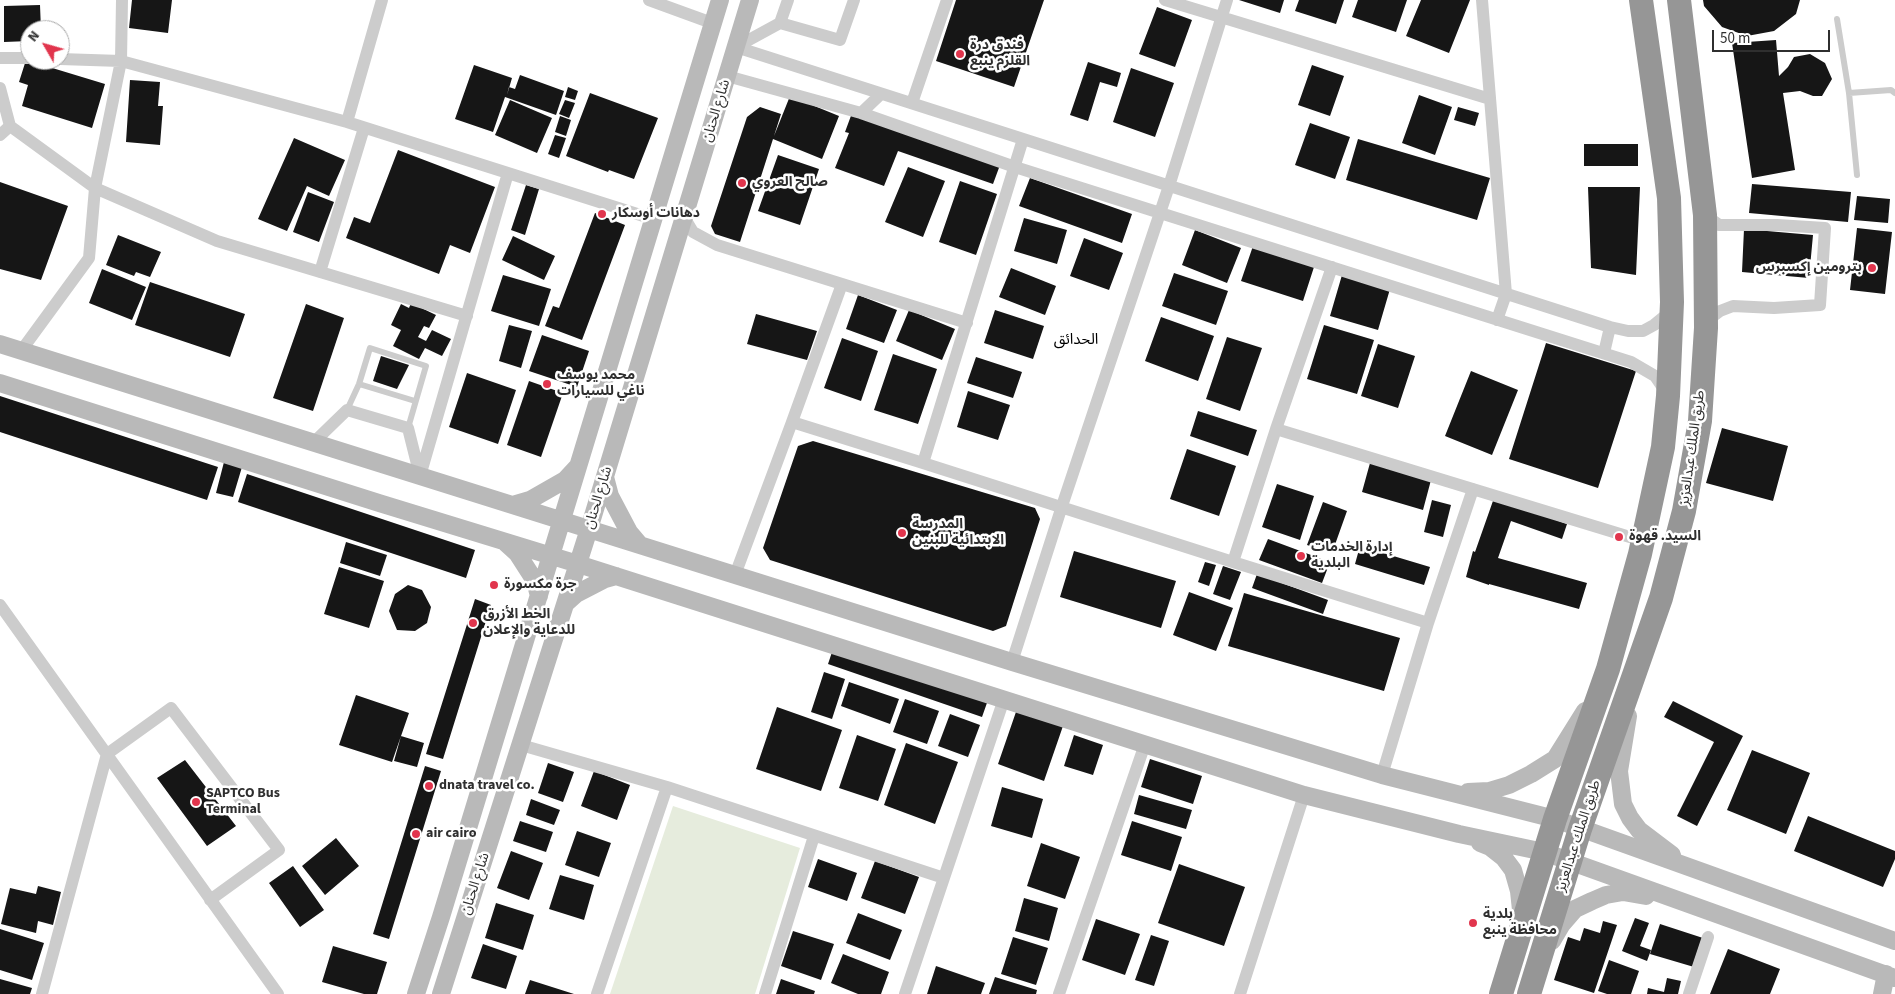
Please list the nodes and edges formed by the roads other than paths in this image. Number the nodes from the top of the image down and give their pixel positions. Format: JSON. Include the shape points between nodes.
{"nodes":[{"id":1,"x":122,"y":0,"type":"edge"},
{"id":2,"x":382,"y":0,"type":"edge"},
{"id":3,"x":649,"y":0,"type":"edge"},
{"id":4,"x":720,"y":0,"type":"edge"},
{"id":5,"x":750,"y":0,"type":"edge"},
{"id":6,"x":788,"y":0,"type":"edge"},
{"id":7,"x":854,"y":0,"type":"edge"},
{"id":8,"x":947,"y":0,"type":"edge"},
{"id":9,"x":1165,"y":0,"type":"edge"},
{"id":10,"x":1226,"y":0,"type":"edge"},
{"id":11,"x":1482,"y":0,"type":"edge"},
{"id":12,"x":1641,"y":0,"type":"edge"},
{"id":13,"x":1679,"y":0,"type":"edge"},
{"id":14,"x":1221,"y":17,"type":"junction"},
{"id":15,"x":1837,"y":19,"type":"dead end"},
{"id":16,"x":780,"y":23,"type":"junction"},
{"id":17,"x":712,"y":24,"type":"junction"},
{"id":18,"x":736,"y":47,"type":"junction"},
{"id":19,"x":0,"y":58,"type":"edge"},
{"id":20,"x":20,"y":58,"type":"edge"},
{"id":21,"x":70,"y":59,"type":"edge"},
{"id":22,"x":121,"y":60,"type":"junction"},
{"id":23,"x":727,"y":76,"type":"junction"},
{"id":24,"x":0,"y":88,"type":"edge"},
{"id":25,"x":1849,"y":93,"type":"junction"},
{"id":26,"x":1895,"y":93,"type":"edge"},
{"id":27,"x":881,"y":94,"type":"junction"},
{"id":28,"x":1490,"y":99,"type":"junction"},
{"id":29,"x":912,"y":103,"type":"junction"},
{"id":30,"x":861,"y":113,"type":"junction"},
{"id":31,"x":347,"y":122,"type":"junction"},
{"id":32,"x":10,"y":126,"type":"junction"},
{"id":33,"x":364,"y":128,"type":"junction"},
{"id":34,"x":0,"y":135,"type":"edge"},
{"id":35,"x":1023,"y":139,"type":"junction"},
{"id":36,"x":1015,"y":167,"type":"junction"},
{"id":37,"x":508,"y":173,"type":"junction"},
{"id":38,"x":1857,"y":176,"type":"dead end"},
{"id":39,"x":1169,"y":186,"type":"junction"},
{"id":40,"x":94,"y":188,"type":"junction"},
{"id":41,"x":1161,"y":212,"type":"junction"},
{"id":42,"x":1704,"y":215,"type":"junction"},
{"id":43,"x":684,"y":217,"type":"junction"},
{"id":44,"x":653,"y":219,"type":"junction"},
{"id":45,"x":1332,"y":267,"type":"junction"},
{"id":46,"x":320,"y":272,"type":"junction"},
{"id":47,"x":842,"y":284,"type":"junction"},
{"id":48,"x":1506,"y":294,"type":"junction"},
{"id":49,"x":1672,"y":302,"type":"junction"},
{"id":50,"x":467,"y":316,"type":"junction"},
{"id":51,"x":1497,"y":320,"type":"junction"},
{"id":52,"x":967,"y":322,"type":"junction"},
{"id":53,"x":1610,"y":327,"type":"junction"},
{"id":54,"x":1706,"y":328,"type":"junction"},
{"id":55,"x":0,"y":344,"type":"edge"},
{"id":56,"x":21,"y":351,"type":"junction"},
{"id":57,"x":1604,"y":353,"type":"junction"},
{"id":58,"x":0,"y":383,"type":"edge"},
{"id":59,"x":358,"y":384,"type":"junction"},
{"id":60,"x":1668,"y":396,"type":"junction"},
{"id":61,"x":415,"y":401,"type":"junction"},
{"id":62,"x":348,"y":410,"type":"junction"},
{"id":63,"x":792,"y":422,"type":"junction"},
{"id":64,"x":408,"y":428,"type":"junction"},
{"id":65,"x":1276,"y":429,"type":"junction"},
{"id":66,"x":313,"y":443,"type":"junction"},
{"id":67,"x":923,"y":463,"type":"junction"},
{"id":68,"x":578,"y":465,"type":"junction"},
{"id":69,"x":420,"y":476,"type":"junction"},
{"id":70,"x":605,"y":477,"type":"junction"},
{"id":71,"x":1473,"y":489,"type":"junction"},
{"id":72,"x":513,"y":505,"type":"junction"},
{"id":73,"x":1062,"y":506,"type":"junction"},
{"id":74,"x":562,"y":520,"type":"junction"},
{"id":75,"x":589,"y":529,"type":"junction"},
{"id":76,"x":504,"y":541,"type":"junction"},
{"id":77,"x":1643,"y":541,"type":"junction"},
{"id":78,"x":640,"y":545,"type":"junction"},
{"id":79,"x":551,"y":556,"type":"junction"},
{"id":80,"x":1233,"y":562,"type":"junction"},
{"id":81,"x":578,"y":564,"type":"junction"},
{"id":82,"x":735,"y":575,"type":"junction"},
{"id":83,"x":616,"y":576,"type":"junction"},
{"id":84,"x":539,"y":596,"type":"junction"},
{"id":85,"x":566,"y":603,"type":"junction"},
{"id":86,"x":0,"y":604,"type":"edge"},
{"id":87,"x":1428,"y":623,"type":"junction"},
{"id":88,"x":1012,"y":662,"type":"junction"},
{"id":89,"x":1608,"y":669,"type":"junction"},
{"id":90,"x":1633,"y":677,"type":"junction"},
{"id":91,"x":1004,"y":699,"type":"junction"},
{"id":92,"x":1146,"y":744,"type":"junction"},
{"id":93,"x":521,"y":745,"type":"junction"},
{"id":94,"x":106,"y":754,"type":"junction"},
{"id":95,"x":1382,"y":775,"type":"junction"},
{"id":96,"x":666,"y":787,"type":"junction"},
{"id":97,"x":1451,"y":793,"type":"junction"},
{"id":98,"x":1304,"y":795,"type":"junction"},
{"id":99,"x":1554,"y":819,"type":"junction"},
{"id":100,"x":1580,"y":829,"type":"junction"},
{"id":101,"x":1459,"y":834,"type":"junction"},
{"id":102,"x":814,"y":836,"type":"junction"},
{"id":103,"x":1544,"y":852,"type":"junction"},
{"id":104,"x":1570,"y":860,"type":"junction"},
{"id":105,"x":1693,"y":869,"type":"junction"},
{"id":106,"x":944,"y":878,"type":"junction"},
{"id":107,"x":210,"y":900,"type":"junction"},
{"id":108,"x":1681,"y":900,"type":"junction"},
{"id":109,"x":1708,"y":938,"type":"dead end"},
{"id":110,"x":1895,"y":940,"type":"edge"},
{"id":111,"x":1511,"y":961,"type":"junction"},
{"id":112,"x":1538,"y":963,"type":"junction"},
{"id":113,"x":1890,"y":976,"type":"edge"},
{"id":114,"x":42,"y":994,"type":"edge"},
{"id":115,"x":278,"y":994,"type":"edge"},
{"id":116,"x":416,"y":994,"type":"edge"},
{"id":117,"x":441,"y":994,"type":"edge"},
{"id":118,"x":597,"y":994,"type":"edge"},
{"id":119,"x":765,"y":994,"type":"edge"},
{"id":120,"x":905,"y":994,"type":"edge"},
{"id":121,"x":1059,"y":994,"type":"edge"},
{"id":122,"x":1240,"y":994,"type":"edge"},
{"id":123,"x":1501,"y":994,"type":"edge"},
{"id":124,"x":1529,"y":994,"type":"edge"},
{"id":125,"x":1689,"y":994,"type":"edge"},
{"id":126,"x":1882,"y":994,"type":"edge"}],
"edges":[{"from":1,"to":22,"type":"street"},
{"from":2,"to":31,"type":"street"},
{"from":3,"to":17,"type":"street"},
{"from":4,"to":17,"type":"main road","name":"شارع الحنان"},
{"from":5,"to":18,"type":"main road","name":"شارع الحنان"},
{"from":6,"to":16,"type":"street"},
{"from":7,"to":16,"type":"street","via":[[840,40]]},
{"from":8,"to":29,"type":"street"},
{"from":9,"to":14,"type":"street"},
{"from":10,"to":14,"type":"street"},
{"from":11,"to":28,"type":"street"},
{"from":12,"to":49,"type":"highway","name":"طريق الملك عبدالعزيز","via":[[1669,198]]},
{"from":13,"to":42,"type":"highway","name":"طريق الملك عبدالعزيز"},
{"from":14,"to":28,"type":"street"},
{"from":14,"to":39,"type":"street"},
{"from":15,"to":25,"type":"lane"},
{"from":16,"to":18,"type":"street"},
{"from":17,"to":44,"type":"main road","name":"شارع الحنان"},
{"from":18,"to":23,"type":"main road","name":"شارع الحنان"},
{"from":18,"to":27,"type":"street"},
{"from":19,"to":20,"type":"street"},
{"from":21,"to":22,"type":"street"},
{"from":22,"to":31,"type":"street"},
{"from":22,"to":40,"type":"street"},
{"from":23,"to":30,"type":"street"},
{"from":23,"to":43,"type":"main road","name":"شارع الحنان"},
{"from":24,"to":32,"type":"street"},
{"from":25,"to":26,"type":"lane","via":[[1891,90]]},
{"from":25,"to":38,"type":"lane"},
{"from":27,"to":29,"type":"street"},
{"from":27,"to":30,"type":"street"},
{"from":28,"to":48,"type":"street"},
{"from":29,"to":35,"type":"street"},
{"from":30,"to":36,"type":"street"},
{"from":31,"to":33,"type":"street"},
{"from":32,"to":34,"type":"street"},
{"from":32,"to":40,"type":"street"},
{"from":33,"to":37,"type":"street"},
{"from":33,"to":46,"type":"street"},
{"from":35,"to":36,"type":"street"},
{"from":35,"to":39,"type":"street"},
{"from":36,"to":41,"type":"street"},
{"from":36,"to":52,"type":"street"},
{"from":37,"to":44,"type":"street"},
{"from":37,"to":50,"type":"street"},
{"from":39,"to":41,"type":"street"},
{"from":39,"to":48,"type":"street"},
{"from":40,"to":46,"type":"street","via":[[217,241]]},
{"from":40,"to":56,"type":"street","via":[[89,258]]},
{"from":41,"to":45,"type":"street"},
{"from":41,"to":73,"type":"street"},
{"from":42,"to":54,"type":"highway","name":"طريق الملك عبدالعزيز"},
{"from":42,"to":54,"type":"street","via":[[1719,225],[1825,228],[1820,305],[1733,306],[1720,310]]},
{"from":43,"to":47,"type":"street","via":[[693,232],[708,242]]},
{"from":43,"to":70,"type":"main road","name":"شارع الحنان"},
{"from":44,"to":68,"type":"main road","name":"شارع الحنان"},
{"from":45,"to":51,"type":"street"},
{"from":45,"to":65,"type":"street"},
{"from":46,"to":50,"type":"street"},
{"from":47,"to":52,"type":"street"},
{"from":47,"to":63,"type":"street"},
{"from":48,"to":51,"type":"street"},
{"from":48,"to":53,"type":"street"},
{"from":49,"to":53,"type":"street","via":[[1665,316],[1643,331]]},
{"from":49,"to":60,"type":"highway","name":"طريق الملك عبدالعزيز"},
{"from":50,"to":69,"type":"street"},
{"from":51,"to":57,"type":"street"},
{"from":52,"to":67,"type":"street"},
{"from":53,"to":57,"type":"street"},
{"from":54,"to":90,"type":"highway","name":"طريق الملك عبدالعزيز","via":[[1700,421],[1684,511],[1661,598]]},
{"from":55,"to":56,"type":"main road"},
{"from":56,"to":66,"type":"main road"},
{"from":57,"to":60,"type":"street","via":[[1646,370],[1662,385]]},
{"from":58,"to":76,"type":"main road"},
{"from":59,"to":61,"type":"lane"},
{"from":59,"to":61,"type":"lane","via":[[370,348],[426,366]]},
{"from":59,"to":62,"type":"lane"},
{"from":60,"to":77,"type":"highway","name":"طريق الملك عبدالعزيز","via":[[1663,447]]},
{"from":61,"to":64,"type":"lane"},
{"from":62,"to":64,"type":"street"},
{"from":62,"to":66,"type":"street"},
{"from":63,"to":67,"type":"street"},
{"from":63,"to":82,"type":"street"},
{"from":64,"to":69,"type":"street"},
{"from":65,"to":71,"type":"street"},
{"from":65,"to":80,"type":"street"},
{"from":66,"to":69,"type":"main road"},
{"from":67,"to":73,"type":"street"},
{"from":68,"to":72,"type":"main road","via":[[565,480],[530,500]]},
{"from":68,"to":74,"type":"main road","name":"شارع الحنان"},
{"from":69,"to":72,"type":"main road"},
{"from":70,"to":75,"type":"main road","name":"شارع الحنان"},
{"from":70,"to":78,"type":"main road","via":[[610,496],[629,532]]},
{"from":71,"to":77,"type":"street"},
{"from":71,"to":87,"type":"street"},
{"from":72,"to":74,"type":"main road"},
{"from":73,"to":80,"type":"street"},
{"from":73,"to":88,"type":"street"},
{"from":74,"to":75,"type":"main road"},
{"from":74,"to":79,"type":"main road","name":"شارع الحنان"},
{"from":75,"to":78,"type":"main road"},
{"from":75,"to":81,"type":"main road","name":"شارع الحنان"},
{"from":76,"to":79,"type":"main road"},
{"from":76,"to":84,"type":"main road","via":[[517,552],[535,581]]},
{"from":77,"to":89,"type":"highway","name":"طريق الملك عبدالعزيز"},
{"from":78,"to":82,"type":"main road"},
{"from":79,"to":81,"type":"main road"},
{"from":79,"to":84,"type":"main road","name":"شارع الحنان"},
{"from":80,"to":87,"type":"street"},
{"from":81,"to":83,"type":"main road"},
{"from":81,"to":85,"type":"main road","name":"شارع الحنان"},
{"from":82,"to":88,"type":"main road"},
{"from":83,"to":85,"type":"main road","via":[[576,594]]},
{"from":83,"to":91,"type":"main road"},
{"from":84,"to":116,"type":"main road","name":"شارع الحنان"},
{"from":85,"to":93,"type":"main road","name":"شارع الحنان"},
{"from":86,"to":94,"type":"street"},
{"from":87,"to":95,"type":"street"},
{"from":88,"to":95,"type":"main road"},
{"from":89,"to":97,"type":"main road","via":[[1555,758],[1509,785],[1489,791]]},
{"from":89,"to":99,"type":"highway","name":"طريق الملك عبدالعزيز"},
{"from":90,"to":100,"type":"highway","name":"طريق الملك عبدالعزيز"},
{"from":90,"to":105,"type":"main road","via":[[1619,772],[1623,804],[1639,830]]},
{"from":91,"to":92,"type":"main road"},
{"from":91,"to":106,"type":"street"},
{"from":92,"to":98,"type":"main road"},
{"from":92,"to":121,"type":"street"},
{"from":93,"to":96,"type":"street"},
{"from":93,"to":117,"type":"main road","name":"شارع الحنان"},
{"from":94,"to":107,"type":"street"},
{"from":94,"to":107,"type":"street","via":[[171,708],[279,850]]},
{"from":94,"to":114,"type":"street"},
{"from":95,"to":97,"type":"main road"},
{"from":96,"to":102,"type":"street"},
{"from":96,"to":118,"type":"street"},
{"from":97,"to":99,"type":"main road"},
{"from":98,"to":101,"type":"main road"},
{"from":98,"to":122,"type":"street"},
{"from":99,"to":100,"type":"main road"},
{"from":99,"to":103,"type":"highway","name":"طريق الملك عبدالعزيز"},
{"from":100,"to":104,"type":"highway","name":"طريق الملك عبدالعزيز"},
{"from":100,"to":105,"type":"main road"},
{"from":101,"to":103,"type":"main road"},
{"from":101,"to":111,"type":"main road","via":[[1490,847],[1513,870],[1521,910]]},
{"from":102,"to":106,"type":"street"},
{"from":102,"to":119,"type":"street"},
{"from":103,"to":104,"type":"main road"},
{"from":103,"to":111,"type":"highway","name":"طريق الملك عبدالعزيز"},
{"from":104,"to":108,"type":"main road"},
{"from":104,"to":112,"type":"highway","name":"طريق الملك عبدالعزيز"},
{"from":105,"to":110,"type":"main road"},
{"from":106,"to":120,"type":"street"},
{"from":107,"to":115,"type":"street"},
{"from":108,"to":112,"type":"main road","via":[[1623,892],[1592,900],[1575,910],[1562,924]]},
{"from":108,"to":113,"type":"main road"},
{"from":109,"to":125,"type":"street"},
{"from":111,"to":123,"type":"highway","name":"طريق الملك عبدالعزيز"},
{"from":112,"to":124,"type":"highway","name":"طريق الملك عبدالعزيز"},
{"from":113,"to":126,"type":"main road"}]}
